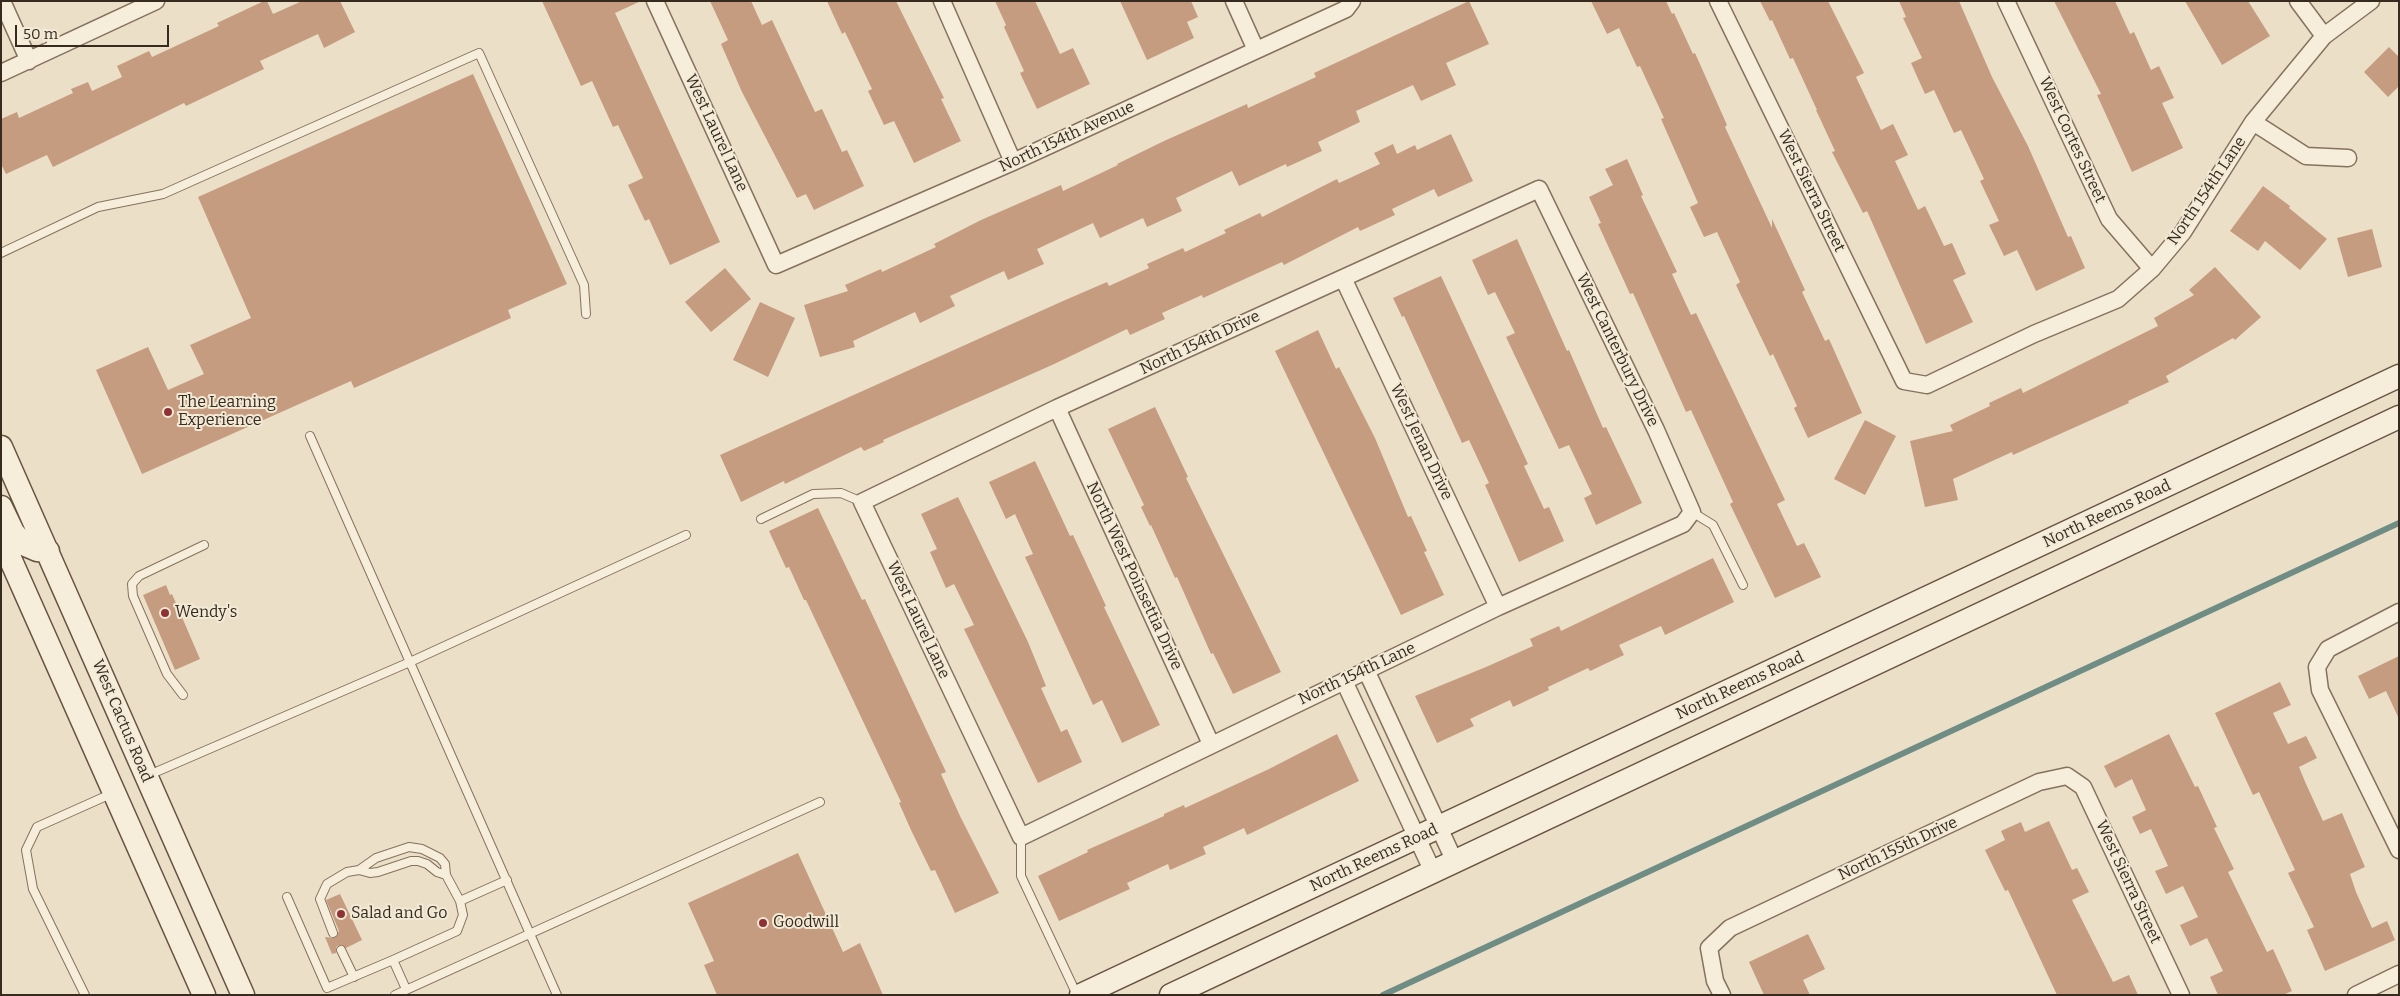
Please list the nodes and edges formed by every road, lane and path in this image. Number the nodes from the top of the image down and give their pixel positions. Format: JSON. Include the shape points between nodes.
{"nodes":[{"id":1,"x":2,"y":1,"type":"edge"},
{"id":2,"x":156,"y":1,"type":"edge"},
{"id":3,"x":655,"y":1,"type":"edge"},
{"id":4,"x":942,"y":1,"type":"edge"},
{"id":5,"x":1234,"y":1,"type":"edge"},
{"id":6,"x":1352,"y":1,"type":"edge"},
{"id":7,"x":1718,"y":1,"type":"edge"},
{"id":8,"x":2006,"y":1,"type":"edge"},
{"id":9,"x":2298,"y":1,"type":"edge"},
{"id":10,"x":2371,"y":1,"type":"edge"},
{"id":11,"x":2324,"y":36,"type":"junction"},
{"id":12,"x":1256,"y":50,"type":"junction"},
{"id":13,"x":29,"y":61,"type":"junction"},
{"id":14,"x":1,"y":73,"type":"edge"},
{"id":15,"x":2253,"y":122,"type":"junction"},
{"id":16,"x":2348,"y":158,"type":"dead end"},
{"id":17,"x":1012,"y":162,"type":"junction"},
{"id":18,"x":1540,"y":189,"type":"joint"},
{"id":19,"x":1,"y":253,"type":"edge"},
{"id":20,"x":776,"y":265,"type":"joint"},
{"id":21,"x":2152,"y":269,"type":"junction"},
{"id":22,"x":1343,"y":278,"type":"junction"},
{"id":23,"x":586,"y":314,"type":"dead end"},
{"id":24,"x":2399,"y":376,"type":"edge"},
{"id":25,"x":1904,"y":381,"type":"joint"},
{"id":26,"x":1057,"y":408,"type":"junction"},
{"id":27,"x":2399,"y":417,"type":"edge"},
{"id":28,"x":310,"y":436,"type":"dead end"},
{"id":29,"x":1,"y":447,"type":"edge"},
{"id":30,"x":862,"y":502,"type":"junction"},
{"id":31,"x":1,"y":507,"type":"edge"},
{"id":32,"x":1692,"y":512,"type":"junction"},
{"id":33,"x":761,"y":519,"type":"dead end"},
{"id":34,"x":686,"y":535,"type":"dead end"},
{"id":35,"x":1,"y":538,"type":"edge"},
{"id":36,"x":204,"y":545,"type":"dead end"},
{"id":37,"x":48,"y":551,"type":"junction"},
{"id":38,"x":1743,"y":585,"type":"dead end"},
{"id":39,"x":1498,"y":607,"type":"junction"},
{"id":40,"x":2399,"y":612,"type":"edge"},
{"id":41,"x":410,"y":662,"type":"junction"},
{"id":42,"x":1366,"y":670,"type":"junction"},
{"id":43,"x":1344,"y":681,"type":"junction"},
{"id":44,"x":183,"y":695,"type":"dead end"},
{"id":45,"x":1211,"y":744,"type":"junction"},
{"id":46,"x":103,"y":764,"type":"junction"},
{"id":47,"x":2067,"y":776,"type":"joint"},
{"id":48,"x":145,"y":777,"type":"junction"},
{"id":49,"x":115,"y":792,"type":"junction"},
{"id":50,"x":820,"y":802,"type":"dead end"},
{"id":51,"x":1439,"y":828,"type":"junction"},
{"id":52,"x":1020,"y":837,"type":"junction"},
{"id":53,"x":1417,"y":838,"type":"junction"},
{"id":54,"x":2399,"y":850,"type":"edge"},
{"id":55,"x":1455,"y":862,"type":"junction"},
{"id":56,"x":359,"y":870,"type":"junction"},
{"id":57,"x":1433,"y":872,"type":"junction"},
{"id":58,"x":446,"y":875,"type":"junction"},
{"id":59,"x":507,"y":880,"type":"junction"},
{"id":60,"x":287,"y":897,"type":"dead end"},
{"id":61,"x":460,"y":901,"type":"junction"},
{"id":62,"x":333,"y":933,"type":"dead end"},
{"id":63,"x":530,"y":933,"type":"junction"},
{"id":64,"x":341,"y":950,"type":"dead end"},
{"id":65,"x":393,"y":960,"type":"junction"},
{"id":66,"x":2399,"y":974,"type":"edge"},
{"id":67,"x":354,"y":977,"type":"junction"},
{"id":68,"x":406,"y":989,"type":"junction"},
{"id":69,"x":85,"y":995,"type":"edge"},
{"id":70,"x":204,"y":995,"type":"edge"},
{"id":71,"x":243,"y":995,"type":"edge"},
{"id":72,"x":395,"y":995,"type":"edge"},
{"id":73,"x":557,"y":995,"type":"edge"},
{"id":74,"x":1077,"y":995,"type":"edge"},
{"id":75,"x":1082,"y":995,"type":"edge"},
{"id":76,"x":1171,"y":995,"type":"edge"},
{"id":77,"x":1722,"y":995,"type":"edge"},
{"id":78,"x":2181,"y":995,"type":"edge"},
{"id":79,"x":2356,"y":995,"type":"edge"}],
"edges":[{"from":1,"to":13,"type":"street"},
{"from":2,"to":13,"type":"street"},
{"from":3,"to":20,"type":"street","name":"West Laurel Lane"},
{"from":4,"to":17,"type":"street"},
{"from":5,"to":12,"type":"street"},
{"from":6,"to":12,"type":"street","name":"North 154th Avenue","via":[[1346,9]]},
{"from":7,"to":25,"type":"street","name":"West Sierra Street"},
{"from":8,"to":21,"type":"street","name":"West Cortes Street","via":[[2109,219]]},
{"from":9,"to":11,"type":"street"},
{"from":10,"to":11,"type":"street","name":"North 154th Lane"},
{"from":11,"to":15,"type":"street","name":"North 154th Lane"},
{"from":12,"to":17,"type":"street","name":"North 154th Avenue"},
{"from":13,"to":14,"type":"street"},
{"from":15,"to":16,"type":"street","via":[[2306,156]]},
{"from":15,"to":21,"type":"street","name":"North 154th Lane","via":[[2183,232]]},
{"from":17,"to":20,"type":"street","name":"North 154th Avenue"},
{"from":18,"to":22,"type":"street","name":"North 154th Drive"},
{"from":18,"to":32,"type":"street","name":"West Canterbury Drive"},
{"from":19,"to":23,"type":"lane","via":[[98,207],[163,194],[479,54],[584,285]]},
{"from":21,"to":25,"type":"street","name":"North 154th Lane","via":[[2118,299],[2034,334],[1927,385]]},
{"from":22,"to":26,"type":"street","name":"North 154th Drive"},
{"from":22,"to":39,"type":"street","name":"West Jenan Drive"},
{"from":24,"to":51,"type":"main road","name":"North Reems Road"},
{"from":26,"to":30,"type":"street","name":"North 154th Drive"},
{"from":26,"to":45,"type":"street","name":"North West Poinsettia Drive"},
{"from":27,"to":55,"type":"main road"},
{"from":28,"to":41,"type":"lane"},
{"from":29,"to":37,"type":"main road","name":"West Cactus Road"},
{"from":30,"to":33,"type":"lane","via":[[841,493],[813,494]]},
{"from":30,"to":52,"type":"street","name":"West Laurel Lane"},
{"from":31,"to":37,"type":"main road","via":[[13,532],[24,544]]},
{"from":32,"to":38,"type":"lane","via":[[1713,525]]},
{"from":32,"to":39,"type":"street","name":"North 154th Lane","via":[[1683,524]]},
{"from":34,"to":41,"type":"lane"},
{"from":35,"to":46,"type":"main road"},
{"from":36,"to":44,"type":"lane","via":[[139,576],[132,584],[133,596],[163,665]]},
{"from":37,"to":48,"type":"main road","name":"West Cactus Road"},
{"from":39,"to":42,"type":"street","name":"North 154th Lane"},
{"from":40,"to":54,"type":"street","via":[[2328,649],[2317,667],[2320,690]]},
{"from":41,"to":48,"type":"lane"},
{"from":41,"to":59,"type":"lane"},
{"from":42,"to":43,"type":"street","name":"North 154th Lane"},
{"from":42,"to":51,"type":"street"},
{"from":43,"to":45,"type":"street","name":"North 154th Lane"},
{"from":43,"to":53,"type":"street"},
{"from":45,"to":52,"type":"street","name":"North 154th Lane"},
{"from":46,"to":48,"type":"main road"},
{"from":46,"to":49,"type":"main road"},
{"from":47,"to":77,"type":"street","name":"North 155th Drive","via":[[2039,782],[1730,928],[1709,948],[1715,980]]},
{"from":47,"to":78,"type":"street","name":"West Sierra Street","via":[[2083,787]]},
{"from":48,"to":71,"type":"main road","name":"West Cactus Road"},
{"from":49,"to":69,"type":"lane","via":[[37,827],[26,850],[33,888]]},
{"from":49,"to":70,"type":"main road"},
{"from":50,"to":63,"type":"lane"},
{"from":51,"to":53,"type":"main road","name":"North Reems Road"},
{"from":51,"to":55,"type":"street"},
{"from":52,"to":74,"type":"lane","via":[[1021,876]]},
{"from":53,"to":57,"type":"street"},
{"from":53,"to":75,"type":"main road","name":"North Reems Road"},
{"from":55,"to":57,"type":"main road"},
{"from":56,"to":58,"type":"lane","via":[[378,872],[418,861]]},
{"from":56,"to":58,"type":"lane","via":[[376,858],[410,847],[440,858],[445,864]]},
{"from":56,"to":62,"type":"lane","via":[[336,877],[322,890],[320,899]]},
{"from":57,"to":76,"type":"main road"},
{"from":58,"to":61,"type":"lane"},
{"from":59,"to":61,"type":"lane"},
{"from":59,"to":63,"type":"lane"},
{"from":60,"to":67,"type":"lane","via":[[328,988]]},
{"from":61,"to":65,"type":"lane","via":[[463,915],[457,930]]},
{"from":63,"to":68,"type":"lane"},
{"from":63,"to":73,"type":"lane"},
{"from":64,"to":67,"type":"lane"},
{"from":65,"to":67,"type":"lane"},
{"from":65,"to":68,"type":"lane"},
{"from":66,"to":79,"type":"street"},
{"from":68,"to":72,"type":"lane"}]}
